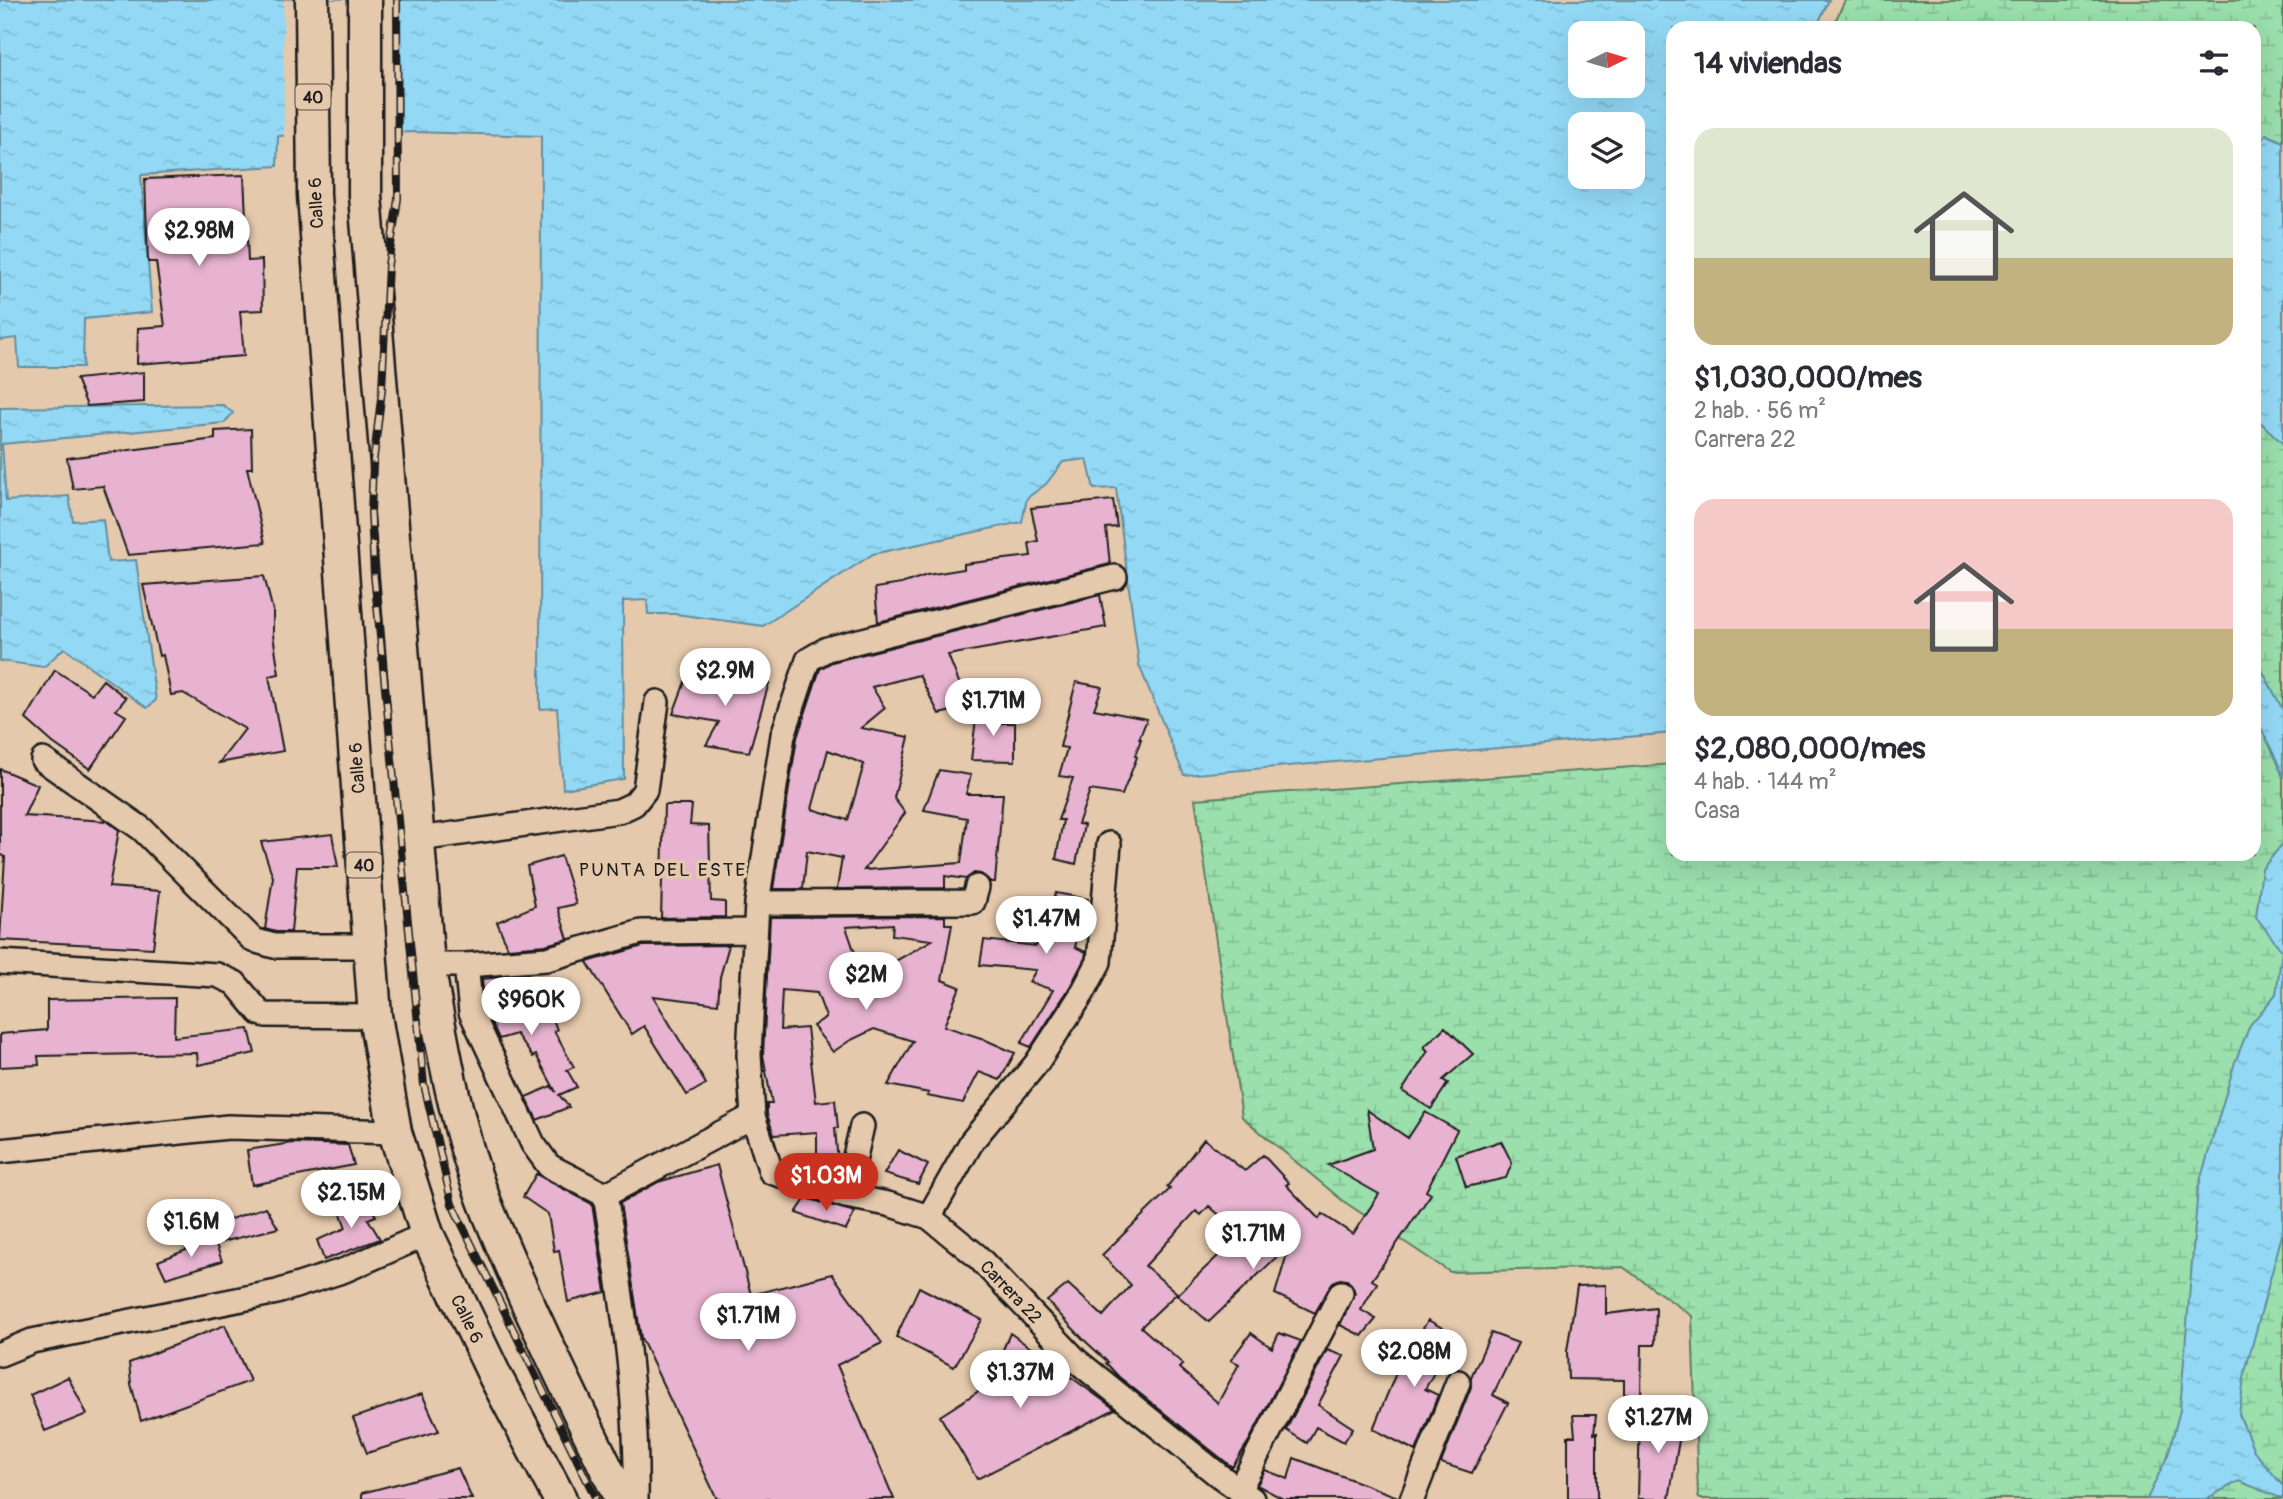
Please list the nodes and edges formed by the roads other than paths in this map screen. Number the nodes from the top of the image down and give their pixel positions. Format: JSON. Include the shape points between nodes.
{"nodes":[{"id":1,"x":312,"y":0,"type":"edge"},
{"id":2,"x":365,"y":0,"type":"edge"},
{"id":3,"x":1115,"y":577,"type":"dead end"},
{"id":4,"x":657,"y":702,"type":"dead end"},
{"id":5,"x":43,"y":760,"type":"dead end"},
{"id":6,"x":419,"y":839,"type":"junction"},
{"id":7,"x":1109,"y":844,"type":"dead end"},
{"id":8,"x":977,"y":887,"type":"dead end"},
{"id":9,"x":757,"y":903,"type":"junction"},
{"id":10,"x":755,"y":931,"type":"junction"},
{"id":11,"x":370,"y":946,"type":"junction"},
{"id":12,"x":0,"y":962,"type":"edge"},
{"id":13,"x":428,"y":965,"type":"junction"},
{"id":14,"x":466,"y":965,"type":"junction"},
{"id":15,"x":374,"y":1016,"type":"junction"},
{"id":16,"x":752,"y":1116,"type":"junction"},
{"id":17,"x":862,"y":1126,"type":"dead end"},
{"id":18,"x":395,"y":1132,"type":"junction"},
{"id":19,"x":0,"y":1151,"type":"edge"},
{"id":20,"x":605,"y":1195,"type":"junction"},
{"id":21,"x":846,"y":1196,"type":"junction"},
{"id":22,"x":929,"y":1217,"type":"junction"},
{"id":23,"x":427,"y":1234,"type":"junction"},
{"id":24,"x":1342,"y":1293,"type":"dead end"},
{"id":25,"x":0,"y":1354,"type":"edge"},
{"id":26,"x":1458,"y":1382,"type":"dead end"},
{"id":27,"x":1245,"y":1494,"type":"edge"},
{"id":28,"x":560,"y":1499,"type":"edge"},
{"id":29,"x":621,"y":1499,"type":"edge"},
{"id":30,"x":636,"y":1499,"type":"edge"},
{"id":31,"x":1412,"y":1499,"type":"edge"}],
"edges":[{"from":1,"to":11,"type":"highway","name":"Calle 6","number":"40","via":[[314,195]]},
{"from":2,"to":6,"type":"highway","via":[[365,195]]},
{"from":3,"to":9,"type":"street","via":[[827,649],[808,660],[783,735]]},
{"from":4,"to":6,"type":"street","via":[[645,790],[634,804],[619,811]]},
{"from":5,"to":11,"type":"street","via":[[142,829],[254,940],[274,946]]},
{"from":6,"to":13,"type":"highway"},
{"from":7,"to":22,"type":"street","via":[[1099,962],[1036,1064],[972,1141]]},
{"from":8,"to":9,"type":"street","via":[[973,902]]},
{"from":9,"to":10,"type":"street"},
{"from":10,"to":14,"type":"street","via":[[640,932],[547,959]]},
{"from":10,"to":16,"type":"street","via":[[749,1055]]},
{"from":11,"to":15,"type":"highway","name":"Calle 6","number":"40"},
{"from":12,"to":15,"type":"street","via":[[217,975],[235,983],[266,1015]]},
{"from":13,"to":14,"type":"street"},
{"from":13,"to":29,"type":"highway","via":[[450,1083],[489,1212]]},
{"from":14,"to":20,"type":"street","via":[[471,1012],[533,1144],[549,1166]]},
{"from":15,"to":18,"type":"highway","name":"Calle 6","number":"40"},
{"from":16,"to":20,"type":"street"},
{"from":16,"to":21,"type":"street","name":"Carrera 22","via":[[771,1172]]},
{"from":17,"to":21,"type":"street"},
{"from":18,"to":19,"type":"street","via":[[228,1127]]},
{"from":18,"to":23,"type":"highway","name":"Calle 6","number":"40"},
{"from":20,"to":30,"type":"street","via":[[625,1315],[637,1449]]},
{"from":21,"to":22,"type":"street","name":"Carrera 22"},
{"from":22,"to":27,"type":"street","name":"Carrera 22","via":[[977,1256],[1077,1361]]},
{"from":23,"to":25,"type":"street","via":[[345,1270],[277,1292],[32,1341]]},
{"from":23,"to":28,"type":"highway","name":"Calle 6","number":"40"},
{"from":24,"to":27,"type":"street"},
{"from":26,"to":31,"type":"street"}]}
